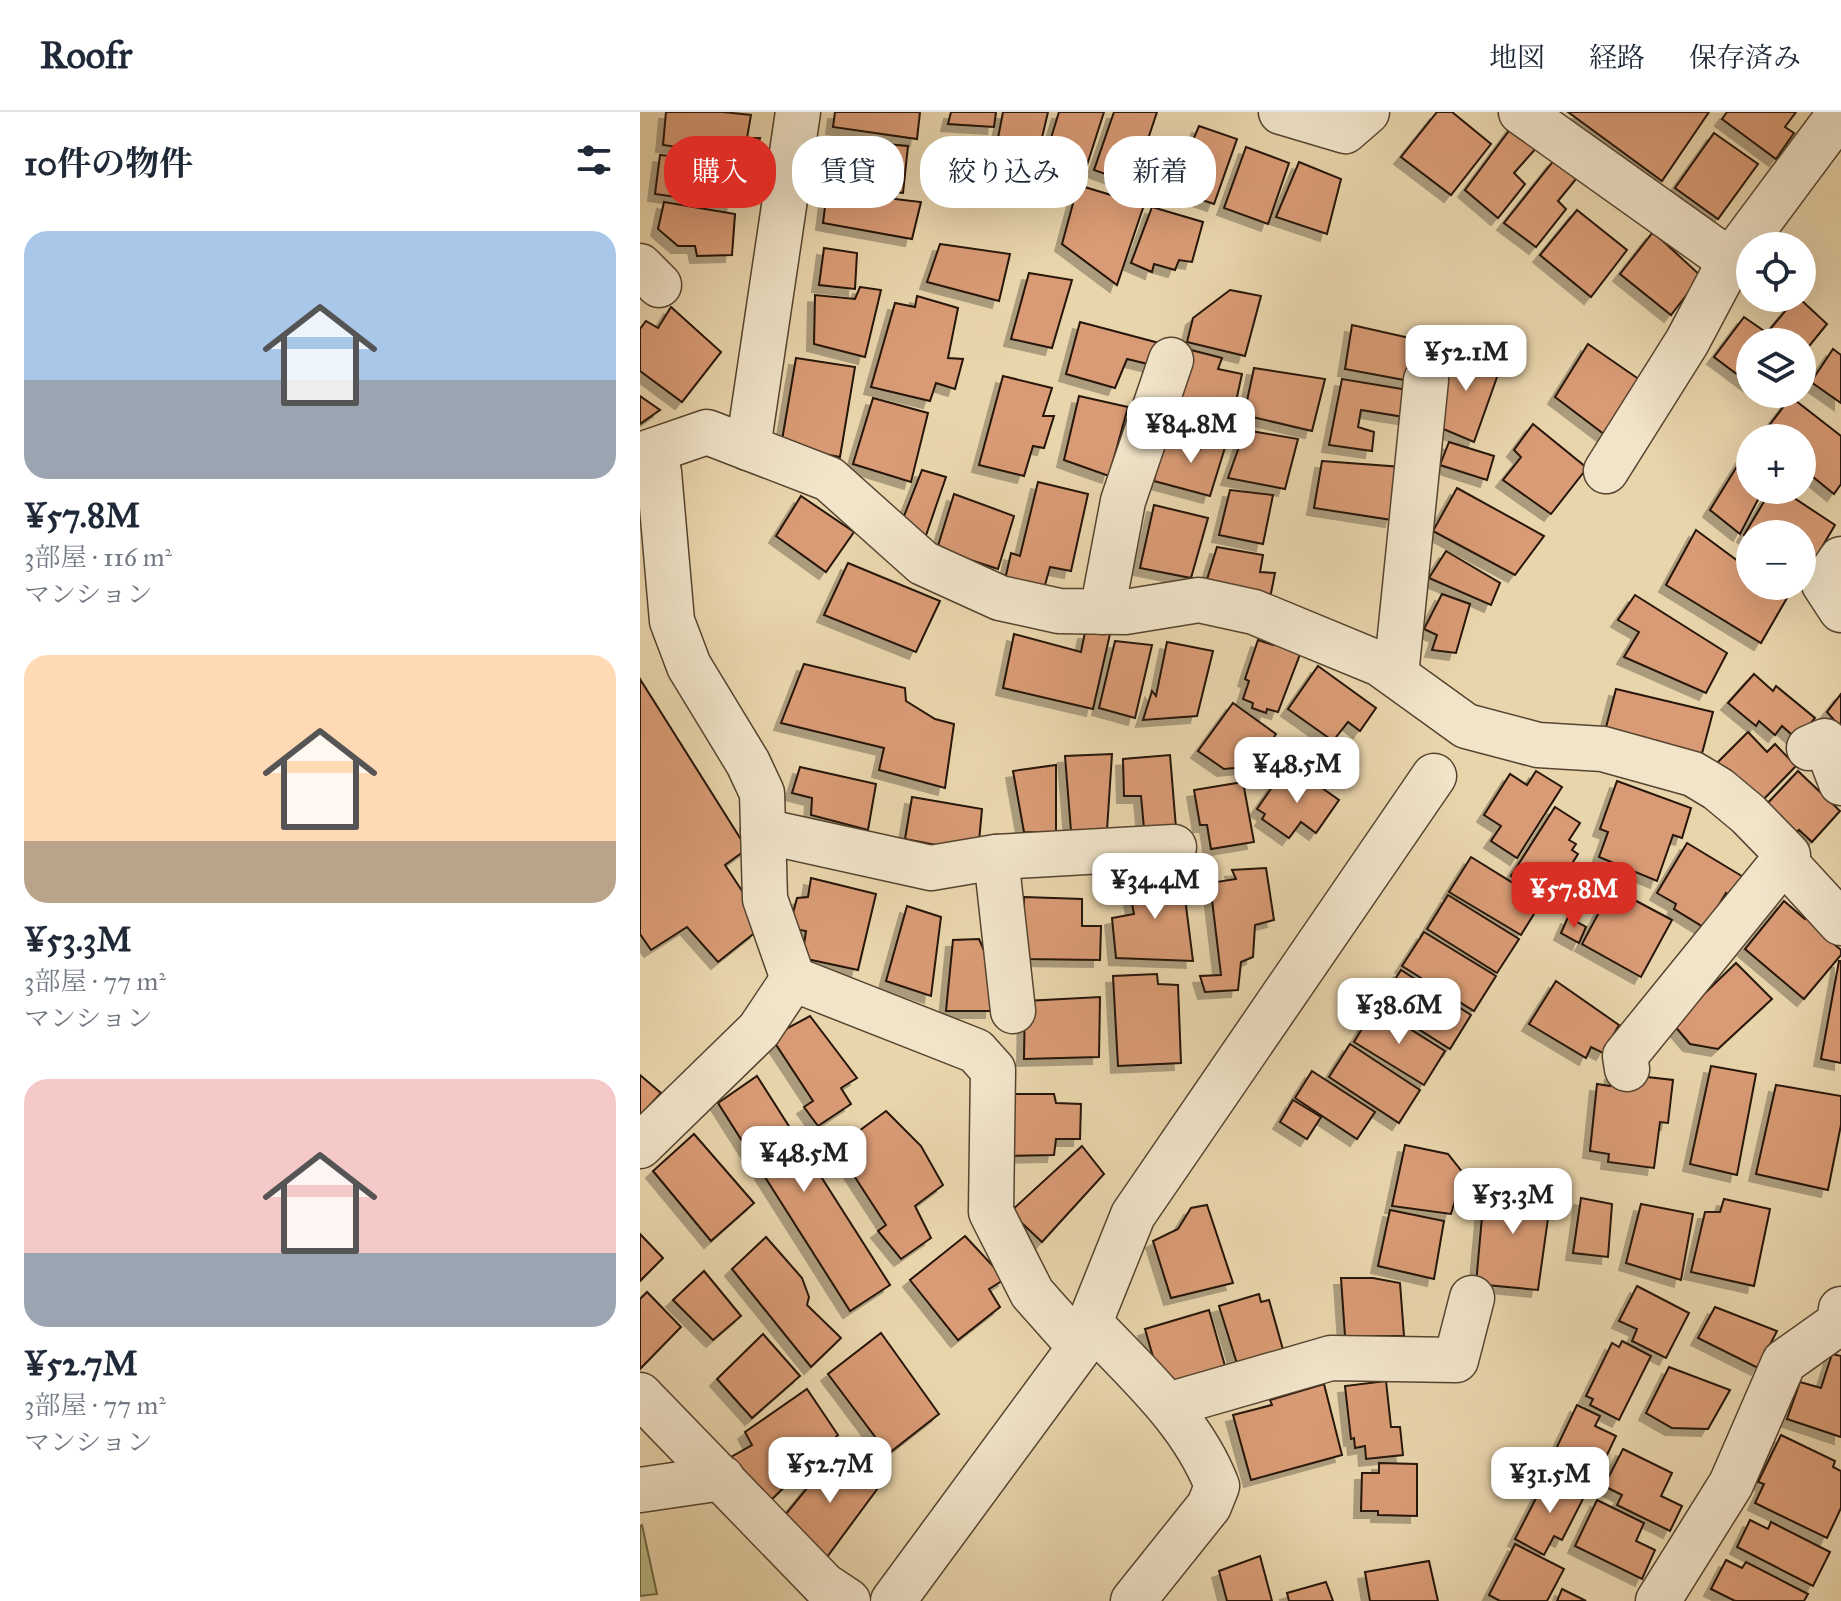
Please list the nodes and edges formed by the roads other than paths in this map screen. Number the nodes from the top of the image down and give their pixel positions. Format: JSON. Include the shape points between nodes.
{"nodes":[{"id":1,"x":798,"y":112,"type":"edge"},
{"id":2,"x":1281,"y":112,"type":"edge"},
{"id":3,"x":1367,"y":112,"type":"edge"},
{"id":4,"x":1521,"y":112,"type":"edge"},
{"id":5,"x":1841,"y":112,"type":"edge"},
{"id":6,"x":1730,"y":261,"type":"junction"},
{"id":7,"x":1171,"y":360,"type":"dead end"},
{"id":8,"x":1426,"y":380,"type":"dead end"},
{"id":9,"x":748,"y":448,"type":"junction"},
{"id":10,"x":640,"y":456,"type":"edge"},
{"id":11,"x":1606,"y":471,"type":"dead end"},
{"id":12,"x":1841,"y":559,"type":"edge"},
{"id":13,"x":1841,"y":610,"type":"edge"},
{"id":14,"x":1102,"y":612,"type":"junction"},
{"id":15,"x":1396,"y":675,"type":"junction"},
{"id":16,"x":1809,"y":748,"type":"dead end"},
{"id":17,"x":1434,"y":776,"type":"dead end"},
{"id":18,"x":1841,"y":783,"type":"edge"},
{"id":19,"x":763,"y":831,"type":"junction"},
{"id":20,"x":1174,"y":847,"type":"dead end"},
{"id":21,"x":996,"y":857,"type":"junction"},
{"id":22,"x":1783,"y":860,"type":"junction"},
{"id":23,"x":1841,"y":923,"type":"edge"},
{"id":24,"x":793,"y":979,"type":"junction"},
{"id":25,"x":1013,"y":1011,"type":"dead end"},
{"id":26,"x":1627,"y":1069,"type":"dead end"},
{"id":27,"x":640,"y":1146,"type":"edge"},
{"id":28,"x":1472,"y":1298,"type":"dead end"},
{"id":29,"x":1841,"y":1309,"type":"edge"},
{"id":30,"x":1085,"y":1335,"type":"junction"},
{"id":31,"x":640,"y":1395,"type":"edge"},
{"id":32,"x":1168,"y":1405,"type":"junction"},
{"id":33,"x":722,"y":1478,"type":"junction"},
{"id":34,"x":640,"y":1490,"type":"edge"},
{"id":35,"x":848,"y":1601,"type":"edge"},
{"id":36,"x":893,"y":1601,"type":"edge"},
{"id":37,"x":1133,"y":1601,"type":"edge"},
{"id":38,"x":1658,"y":1601,"type":"edge"}],
"edges":[{"from":1,"to":9,"type":"street"},
{"from":2,"to":3,"type":"street","via":[[1345,131]]},
{"from":4,"to":6,"type":"street"},
{"from":5,"to":6,"type":"street"},
{"from":6,"to":11,"type":"street","via":[[1687,342]]},
{"from":7,"to":14,"type":"street","via":[[1123,501]]},
{"from":8,"to":15,"type":"street"},
{"from":9,"to":10,"type":"street","via":[[707,432]]},
{"from":9,"to":14,"type":"street","via":[[829,479],[923,563],[1000,598],[1059,611]]},
{"from":10,"to":19,"type":"street","via":[[659,472],[672,621],[689,666],[762,793]]},
{"from":12,"to":13,"type":"street","via":[[1824,584]]},
{"from":14,"to":15,"type":"street","via":[[1199,600],[1254,612]]},
{"from":15,"to":22,"type":"street","via":[[1466,726],[1538,745],[1603,749],[1693,774],[1748,814],[1788,855]]},
{"from":16,"to":18,"type":"street","via":[[1825,741]]},
{"from":17,"to":30,"type":"street","via":[[1133,1215]]},
{"from":19,"to":21,"type":"street","via":[[931,868]]},
{"from":19,"to":24,"type":"street","via":[[765,899]]},
{"from":20,"to":21,"type":"street"},
{"from":21,"to":25,"type":"street"},
{"from":22,"to":23,"type":"street"},
{"from":22,"to":26,"type":"street","via":[[1625,1056]]},
{"from":24,"to":27,"type":"street","via":[[759,1030]]},
{"from":24,"to":30,"type":"street","via":[[948,1038],[976,1051],[993,1070],[991,1212],[1032,1293]]},
{"from":28,"to":32,"type":"street","via":[[1456,1360],[1331,1358]]},
{"from":29,"to":38,"type":"street","via":[[1839,1323],[1784,1362],[1731,1484]]},
{"from":30,"to":32,"type":"street"},
{"from":30,"to":36,"type":"street"},
{"from":31,"to":33,"type":"street"},
{"from":32,"to":37,"type":"street","via":[[1207,1459],[1217,1486],[1209,1506]]},
{"from":33,"to":34,"type":"street"},
{"from":33,"to":35,"type":"street","via":[[824,1585]]}]}
